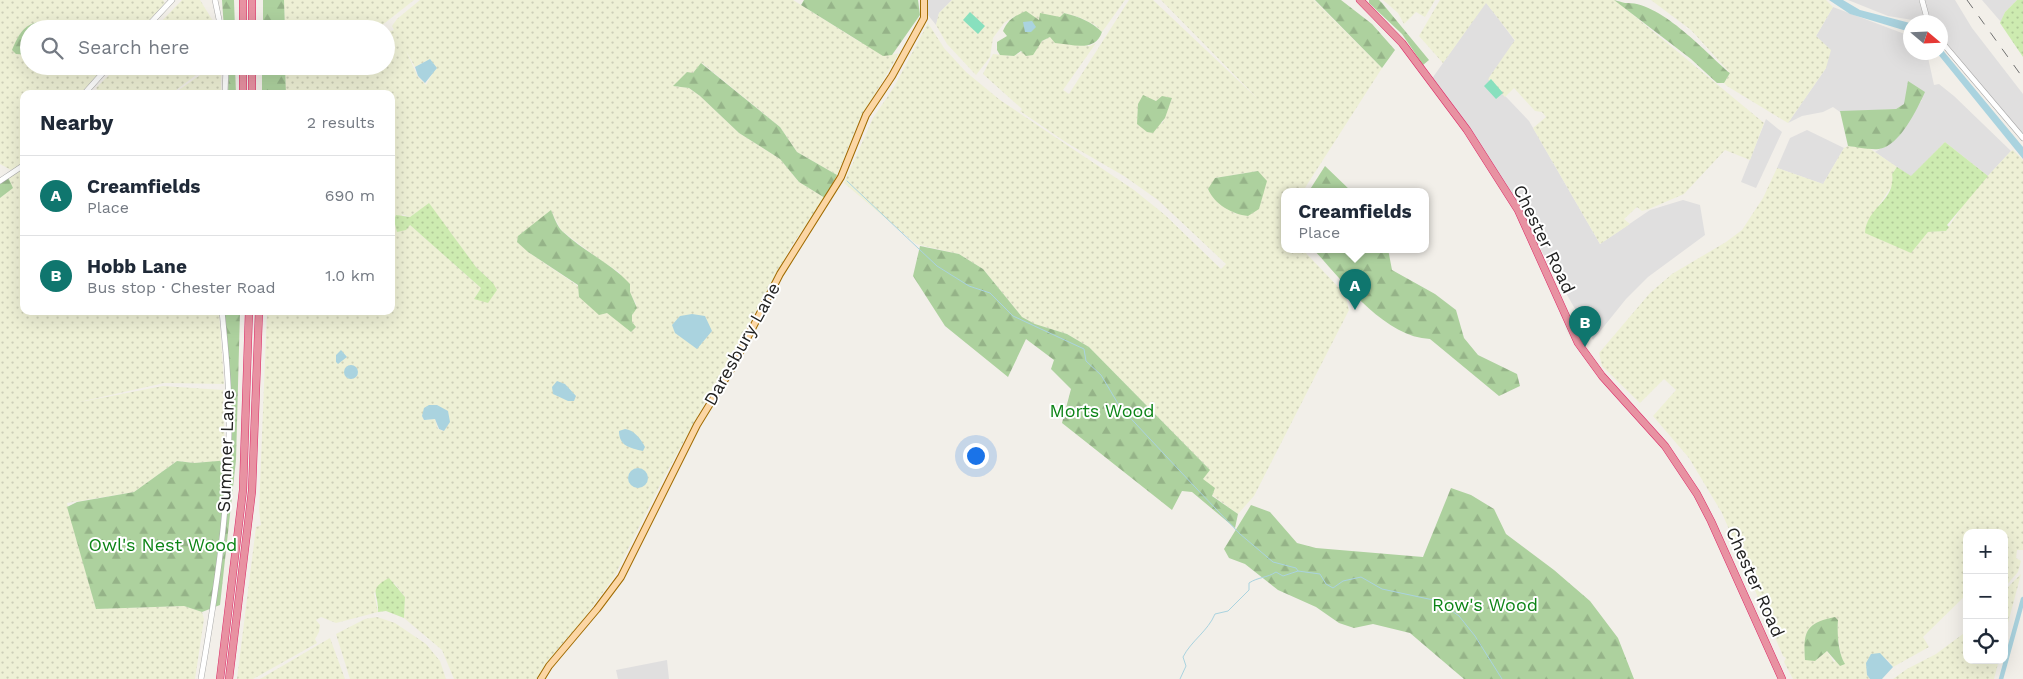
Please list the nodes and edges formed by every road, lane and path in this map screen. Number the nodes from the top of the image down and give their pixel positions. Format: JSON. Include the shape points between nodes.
{"nodes":[{"id":1,"x":172,"y":0,"type":"edge"},
{"id":2,"x":215,"y":0,"type":"edge"},
{"id":3,"x":243,"y":0,"type":"edge"},
{"id":4,"x":252,"y":0,"type":"edge"},
{"id":5,"x":924,"y":0,"type":"edge"},
{"id":6,"x":1922,"y":0,"type":"edge"},
{"id":7,"x":1361,"y":1,"type":"edge"},
{"id":8,"x":1926,"y":15,"type":"edge"},
{"id":9,"x":153,"y":20,"type":"edge"},
{"id":10,"x":219,"y":20,"type":"edge"},
{"id":11,"x":243,"y":20,"type":"edge"},
{"id":12,"x":252,"y":20,"type":"edge"},
{"id":13,"x":1948,"y":49,"type":"edge"},
{"id":14,"x":102,"y":75,"type":"edge"},
{"id":15,"x":226,"y":75,"type":"edge"},
{"id":16,"x":243,"y":75,"type":"edge"},
{"id":17,"x":252,"y":75,"type":"edge"},
{"id":18,"x":88,"y":90,"type":"edge"},
{"id":19,"x":225,"y":90,"type":"edge"},
{"id":20,"x":243,"y":90,"type":"edge"},
{"id":21,"x":252,"y":90,"type":"edge"},
{"id":22,"x":2023,"y":138,"type":"edge"},
{"id":23,"x":20,"y":168,"type":"edge"},
{"id":24,"x":0,"y":181,"type":"edge"},
{"id":25,"x":222,"y":315,"type":"edge"},
{"id":26,"x":249,"y":315,"type":"edge"},
{"id":27,"x":259,"y":315,"type":"edge"},
{"id":28,"x":201,"y":679,"type":"edge"},
{"id":29,"x":220,"y":679,"type":"edge"},
{"id":30,"x":229,"y":679,"type":"edge"},
{"id":31,"x":542,"y":679,"type":"edge"},
{"id":32,"x":1782,"y":679,"type":"edge"}],
"edges":[{"from":1,"to":9,"type":"street"},
{"from":2,"to":10,"type":"street"},
{"from":3,"to":11,"type":"highway"},
{"from":4,"to":12,"type":"highway"},
{"from":5,"to":31,"type":"main road","name":"Daresbury Lane","via":[[924,18],[866,115],[841,177],[780,274],[732,368],[697,425],[621,577],[598,609],[548,666]]},
{"from":6,"to":8,"type":"street"},
{"from":7,"to":32,"type":"highway","name":"Chester Road","via":[[1402,43],[1467,130],[1518,210],[1578,343],[1602,376],[1664,446],[1697,494]]},
{"from":13,"to":22,"type":"street"},
{"from":14,"to":18,"type":"street"},
{"from":15,"to":19,"type":"street"},
{"from":16,"to":20,"type":"highway"},
{"from":17,"to":21,"type":"highway"},
{"from":23,"to":24,"type":"street"},
{"from":25,"to":28,"type":"street","name":"Summer Lane","via":[[230,434],[221,546]]},
{"from":26,"to":29,"type":"highway","via":[[242,490]]},
{"from":27,"to":30,"type":"highway","via":[[250,506]]}]}
